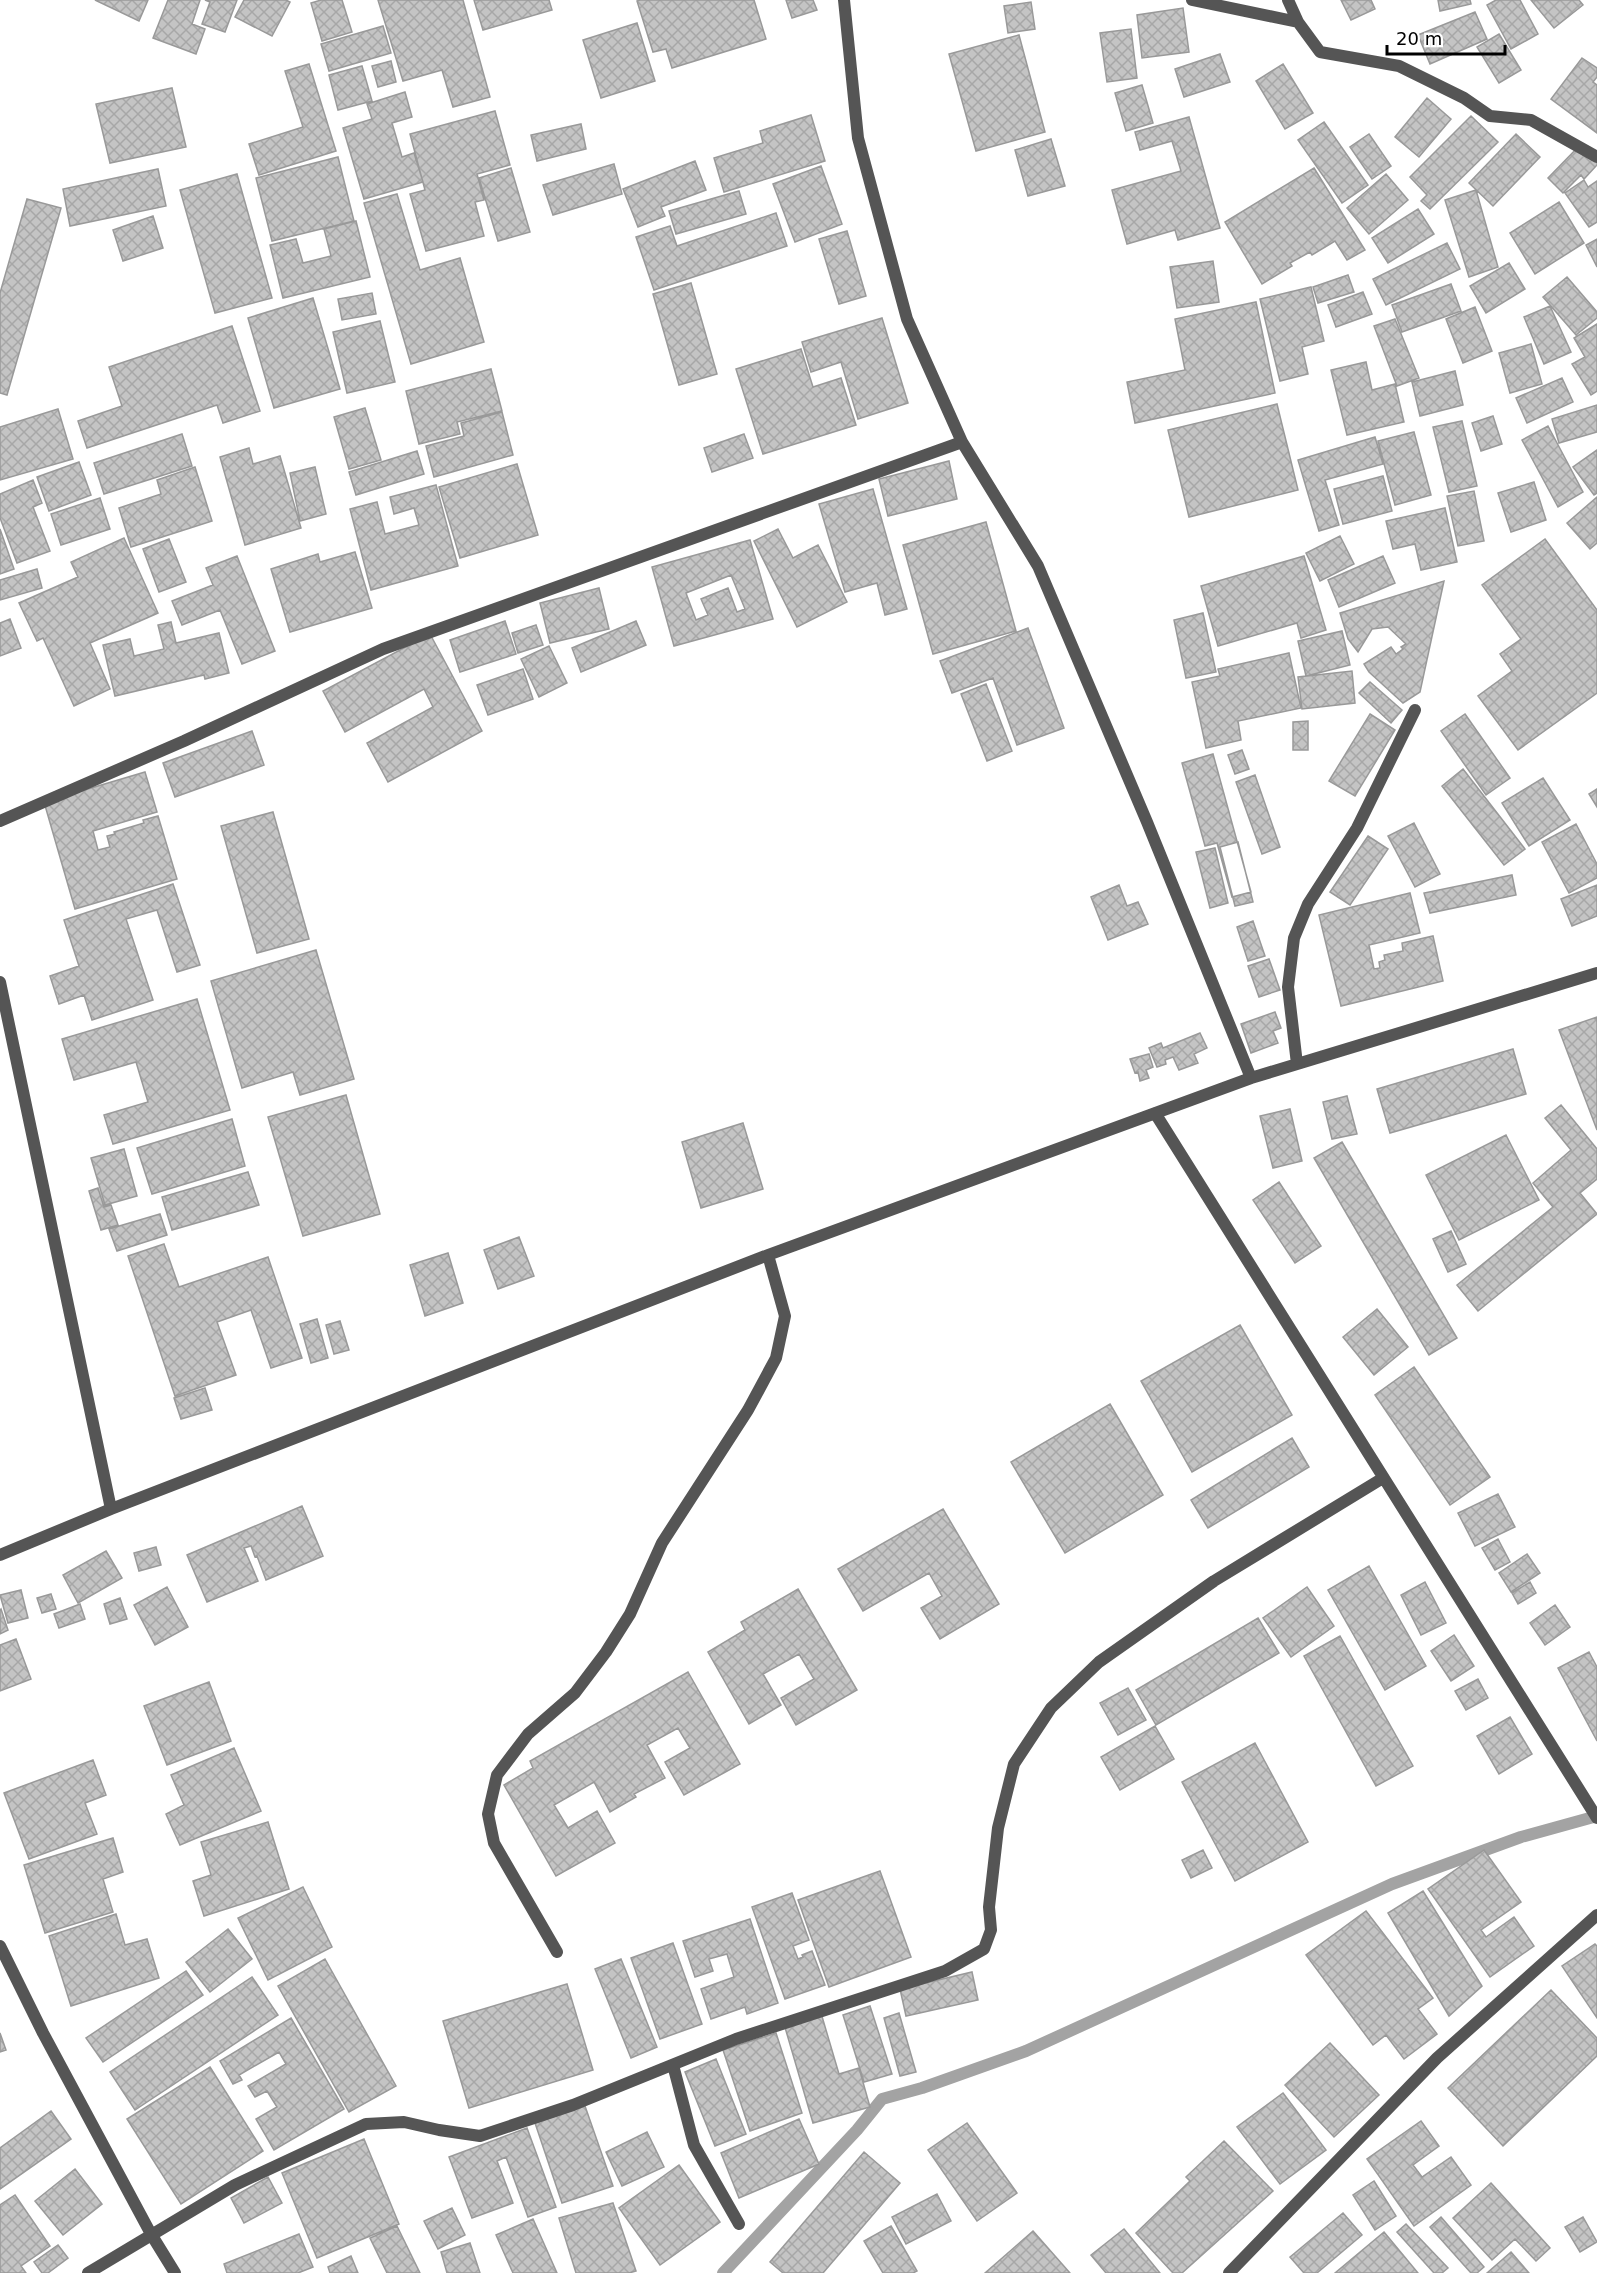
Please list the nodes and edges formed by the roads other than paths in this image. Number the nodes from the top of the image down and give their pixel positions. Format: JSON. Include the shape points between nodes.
{"nodes":[{"id":1,"x":844,"y":0,"type":"edge"},
{"id":2,"x":1192,"y":0,"type":"edge"},
{"id":3,"x":1288,"y":0,"type":"edge"},
{"id":4,"x":1298,"y":22,"type":"junction"},
{"id":5,"x":1597,"y":157,"type":"edge"},
{"id":6,"x":962,"y":442,"type":"junction"},
{"id":7,"x":1415,"y":710,"type":"dead end"},
{"id":8,"x":0,"y":821,"type":"edge"},
{"id":9,"x":1597,"y":973,"type":"edge"},
{"id":10,"x":0,"y":982,"type":"edge"},
{"id":11,"x":1297,"y":1064,"type":"junction"},
{"id":12,"x":1251,"y":1078,"type":"junction"},
{"id":13,"x":1155,"y":1113,"type":"junction"},
{"id":14,"x":768,"y":1255,"type":"junction"},
{"id":15,"x":1383,"y":1478,"type":"junction"},
{"id":16,"x":111,"y":1509,"type":"junction"},
{"id":17,"x":0,"y":1555,"type":"edge"},
{"id":18,"x":1597,"y":1818,"type":"edge"},
{"id":19,"x":1597,"y":1915,"type":"edge"},
{"id":20,"x":0,"y":1946,"type":"edge"},
{"id":21,"x":557,"y":1952,"type":"dead end"},
{"id":22,"x":674,"y":2065,"type":"junction"},
{"id":23,"x":739,"y":2224,"type":"dead end"},
{"id":24,"x":151,"y":2234,"type":"junction"},
{"id":25,"x":88,"y":2273,"type":"edge"},
{"id":26,"x":175,"y":2273,"type":"edge"},
{"id":27,"x":1229,"y":2273,"type":"edge"}],
"edges":[{"from":1,"to":6,"type":"street","via":[[858,138],[907,319]]},
{"from":2,"to":4,"type":"street"},
{"from":3,"to":4,"type":"street"},
{"from":4,"to":5,"type":"street","via":[[1320,52],[1399,66],[1464,98],[1490,116],[1530,120]]},
{"from":6,"to":8,"type":"street","via":[[383,649]]},
{"from":6,"to":12,"type":"street","via":[[1038,566]]},
{"from":7,"to":11,"type":"street","via":[[1357,828],[1308,904],[1294,938],[1288,987]]},
{"from":9,"to":11,"type":"street"},
{"from":10,"to":16,"type":"street"},
{"from":11,"to":12,"type":"street"},
{"from":12,"to":13,"type":"street"},
{"from":13,"to":14,"type":"street"},
{"from":13,"to":15,"type":"street"},
{"from":14,"to":16,"type":"street"},
{"from":14,"to":21,"type":"street","via":[[785,1316],[776,1358],[748,1410],[662,1543],[630,1614],[606,1652],[575,1693],[528,1734],[497,1775],[488,1814],[494,1843]]},
{"from":15,"to":18,"type":"street"},
{"from":15,"to":22,"type":"street","via":[[1214,1581],[1099,1662],[1051,1708],[1014,1764],[998,1828],[989,1907],[992,1930],[984,1949],[945,1971],[736,2039]]},
{"from":16,"to":17,"type":"street"},
{"from":19,"to":27,"type":"street","via":[[1437,2058]]},
{"from":20,"to":24,"type":"street"},
{"from":22,"to":23,"type":"street","via":[[694,2145]]},
{"from":22,"to":24,"type":"street","via":[[480,2136],[404,2122],[366,2124],[235,2185]]},
{"from":24,"to":25,"type":"street"},
{"from":24,"to":26,"type":"street"}]}
